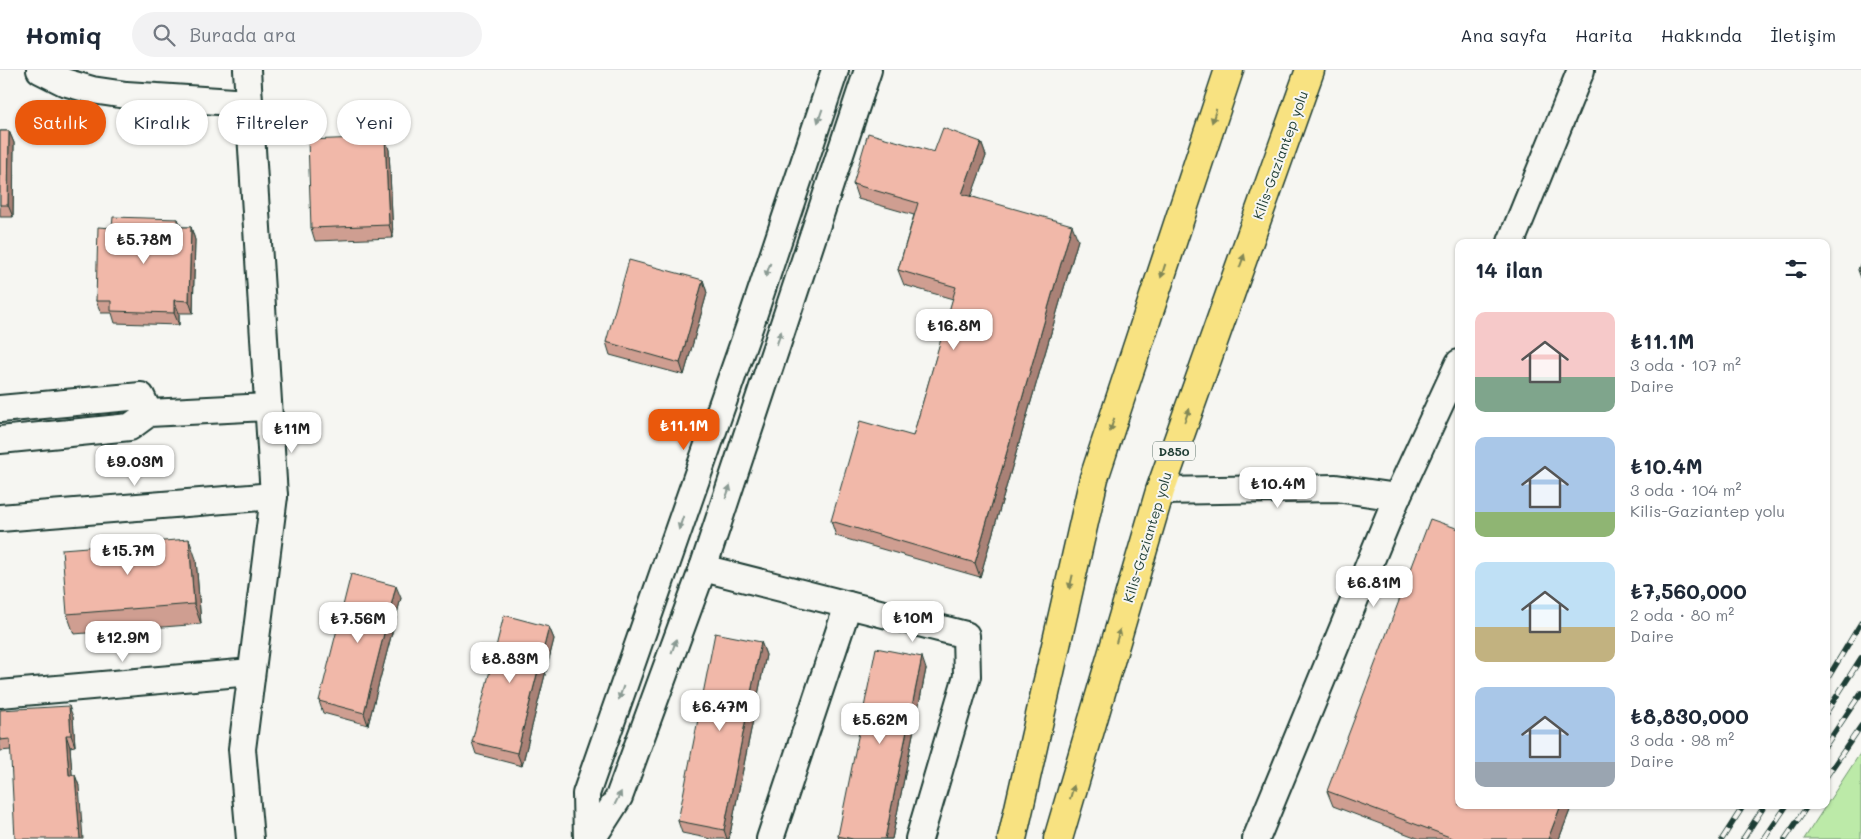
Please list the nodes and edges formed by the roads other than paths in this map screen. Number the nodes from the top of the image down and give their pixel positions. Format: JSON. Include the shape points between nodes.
{"nodes":[{"id":1,"x":40,"y":70,"type":"edge"},
{"id":2,"x":246,"y":70,"type":"edge"},
{"id":3,"x":836,"y":70,"type":"edge"},
{"id":4,"x":868,"y":70,"type":"edge"},
{"id":5,"x":1229,"y":70,"type":"edge"},
{"id":6,"x":1310,"y":70,"type":"edge"},
{"id":7,"x":1580,"y":70,"type":"edge"},
{"id":8,"x":249,"y":100,"type":"edge"},
{"id":9,"x":218,"y":101,"type":"edge"},
{"id":10,"x":252,"y":145,"type":"edge"},
{"id":11,"x":1512,"y":239,"type":"edge"},
{"id":12,"x":1455,"y":372,"type":"edge"},
{"id":13,"x":268,"y":407,"type":"junction"},
{"id":14,"x":0,"y":409,"type":"edge"},
{"id":15,"x":149,"y":413,"type":"junction"},
{"id":16,"x":0,"y":440,"type":"edge"},
{"id":17,"x":1160,"y":491,"type":"junction"},
{"id":18,"x":274,"y":496,"type":"junction"},
{"id":19,"x":1397,"y":497,"type":"junction"},
{"id":20,"x":0,"y":518,"type":"edge"},
{"id":21,"x":702,"y":568,"type":"junction"},
{"id":22,"x":848,"y":605,"type":"junction"},
{"id":23,"x":251,"y":672,"type":"junction"},
{"id":24,"x":0,"y":694,"type":"edge"},
{"id":25,"x":250,"y":839,"type":"edge"},
{"id":26,"x":587,"y":839,"type":"edge"},
{"id":27,"x":592,"y":839,"type":"edge"},
{"id":28,"x":770,"y":839,"type":"edge"},
{"id":29,"x":919,"y":839,"type":"edge"},
{"id":30,"x":1012,"y":839,"type":"edge"},
{"id":31,"x":1058,"y":839,"type":"edge"},
{"id":32,"x":1256,"y":839,"type":"edge"}],
"edges":[{"from":1,"to":9,"type":"street","via":[[64,82],[92,90]]},
{"from":2,"to":8,"type":"street"},
{"from":3,"to":26,"type":"street","one_way":true,"via":[[586,794]]},
{"from":21,"to":4,"type":"street","one_way":true},
{"from":5,"to":30,"type":"highway","one_way":true,"via":[[1094,478]]},
{"from":17,"to":6,"type":"highway","name":"Kilis-Gaziantep yolu","number":"D850","one_way":true},
{"from":7,"to":11,"type":"street"},
{"from":10,"to":13,"type":"street"},
{"from":12,"to":19,"type":"street"},
{"from":13,"to":15,"type":"street"},
{"from":13,"to":18,"type":"street"},
{"from":14,"to":15,"type":"street","via":[[141,396]]},
{"from":15,"to":16,"type":"street","via":[[130,427]]},
{"from":17,"to":19,"type":"street","via":[[1336,488]]},
{"from":31,"to":17,"type":"highway","name":"Kilis-Gaziantep yolu","number":"D850","one_way":true},
{"from":18,"to":20,"type":"street"},
{"from":18,"to":23,"type":"street"},
{"from":19,"to":32,"type":"street"},
{"from":21,"to":22,"type":"street"},
{"from":27,"to":21,"type":"street","one_way":true,"via":[[619,797]]},
{"from":22,"to":28,"type":"street"},
{"from":22,"to":29,"type":"street","via":[[966,635],[967,676]]},
{"from":23,"to":24,"type":"street"},
{"from":23,"to":25,"type":"street","via":[[242,748]]}]}
